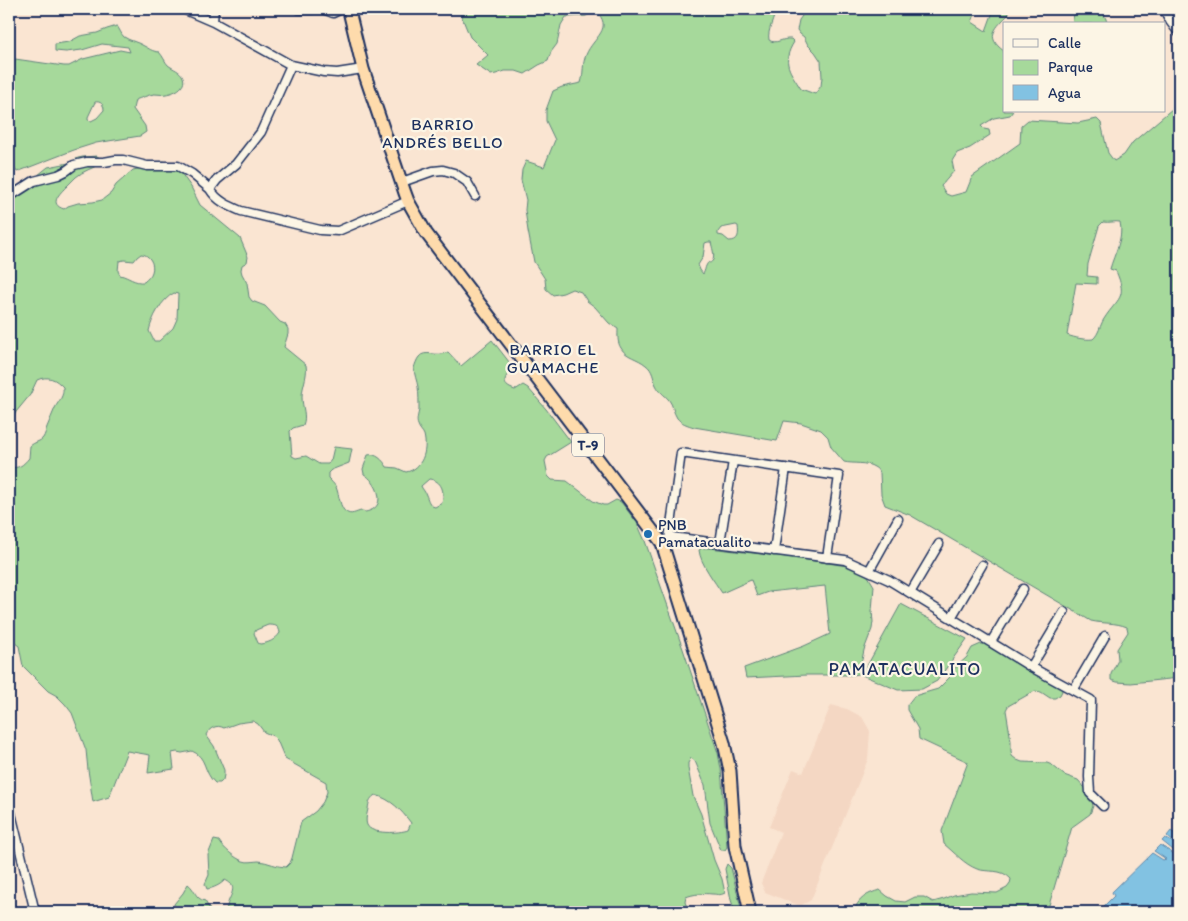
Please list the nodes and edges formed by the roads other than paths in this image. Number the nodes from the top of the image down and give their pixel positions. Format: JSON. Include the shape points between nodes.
{"nodes":[{"id":1,"x":183,"y":9,"type":"edge"},
{"id":2,"x":214,"y":9,"type":"edge"},
{"id":3,"x":299,"y":9,"type":"edge"},
{"id":4,"x":312,"y":9,"type":"edge"},
{"id":5,"x":323,"y":9,"type":"edge"},
{"id":6,"x":341,"y":9,"type":"edge"},
{"id":7,"x":350,"y":9,"type":"edge"},
{"id":8,"x":1164,"y":9,"type":"edge"},
{"id":9,"x":213,"y":22,"type":"junction"},
{"id":10,"x":1179,"y":33,"type":"edge"},
{"id":11,"x":291,"y":65,"type":"junction"},
{"id":12,"x":363,"y":69,"type":"junction"},
{"id":13,"x":402,"y":182,"type":"junction"},
{"id":14,"x":210,"y":189,"type":"junction"},
{"id":15,"x":475,"y":196,"type":"dead end"},
{"id":16,"x":9,"y":197,"type":"edge"},
{"id":17,"x":408,"y":202,"type":"junction"},
{"id":18,"x":733,"y":461,"type":"junction"},
{"id":19,"x":786,"y":468,"type":"junction"},
{"id":20,"x":898,"y":519,"type":"dead end"},
{"id":21,"x":665,"y":541,"type":"junction"},
{"id":22,"x":720,"y":543,"type":"junction"},
{"id":23,"x":939,"y":544,"type":"dead end"},
{"id":24,"x":774,"y":551,"type":"junction"},
{"id":25,"x":827,"y":558,"type":"junction"},
{"id":26,"x":982,"y":565,"type":"dead end"},
{"id":27,"x":869,"y":571,"type":"junction"},
{"id":28,"x":1023,"y":589,"type":"dead end"},
{"id":29,"x":910,"y":593,"type":"junction"},
{"id":30,"x":1064,"y":612,"type":"dead end"},
{"id":31,"x":951,"y":618,"type":"junction"},
{"id":32,"x":1105,"y":636,"type":"dead end"},
{"id":33,"x":991,"y":642,"type":"junction"},
{"id":34,"x":1031,"y":667,"type":"junction"},
{"id":35,"x":1074,"y":690,"type":"junction"},
{"id":36,"x":9,"y":805,"type":"edge"},
{"id":37,"x":1103,"y":806,"type":"dead end"},
{"id":38,"x":35,"y":912,"type":"edge"},
{"id":39,"x":750,"y":912,"type":"edge"}],
"edges":[{"from":1,"to":9,"type":"street"},
{"from":2,"to":9,"type":"street"},
{"from":3,"to":4,"type":"street"},
{"from":5,"to":6,"type":"street","via":[[333,13]]},
{"from":7,"to":12,"type":"highway","number":"T-9"},
{"from":8,"to":10,"type":"street"},
{"from":9,"to":11,"type":"street"},
{"from":11,"to":12,"type":"street","via":[[337,73]]},
{"from":11,"to":14,"type":"street","via":[[261,132],[236,164]]},
{"from":12,"to":13,"type":"highway","number":"T-9"},
{"from":13,"to":15,"type":"street","via":[[442,170],[467,182]]},
{"from":13,"to":17,"type":"highway","number":"T-9"},
{"from":14,"to":16,"type":"street","via":[[178,166],[147,166],[115,160],[74,166],[58,175],[34,181]]},
{"from":14,"to":17,"type":"street","via":[[214,196],[240,211],[320,230],[338,231]]},
{"from":17,"to":21,"type":"highway","number":"T-9","via":[[426,233]]},
{"from":18,"to":19,"type":"street"},
{"from":18,"to":21,"type":"street","via":[[681,453]]},
{"from":18,"to":22,"type":"street"},
{"from":19,"to":24,"type":"street"},
{"from":19,"to":25,"type":"street","via":[[839,476]]},
{"from":20,"to":27,"type":"street"},
{"from":21,"to":22,"type":"street","via":[[672,536]]},
{"from":21,"to":39,"type":"highway","number":"T-9","via":[[724,743],[730,771],[735,846]]},
{"from":22,"to":24,"type":"street"},
{"from":23,"to":29,"type":"street"},
{"from":24,"to":25,"type":"street"},
{"from":25,"to":27,"type":"street","via":[[845,560]]},
{"from":26,"to":31,"type":"street"},
{"from":27,"to":29,"type":"street"},
{"from":28,"to":33,"type":"street"},
{"from":29,"to":31,"type":"street"},
{"from":30,"to":34,"type":"street"},
{"from":31,"to":33,"type":"street"},
{"from":32,"to":35,"type":"street"},
{"from":33,"to":34,"type":"street"},
{"from":34,"to":35,"type":"street"},
{"from":35,"to":37,"type":"street","via":[[1091,700],[1090,793]]},
{"from":36,"to":38,"type":"street"}]}
